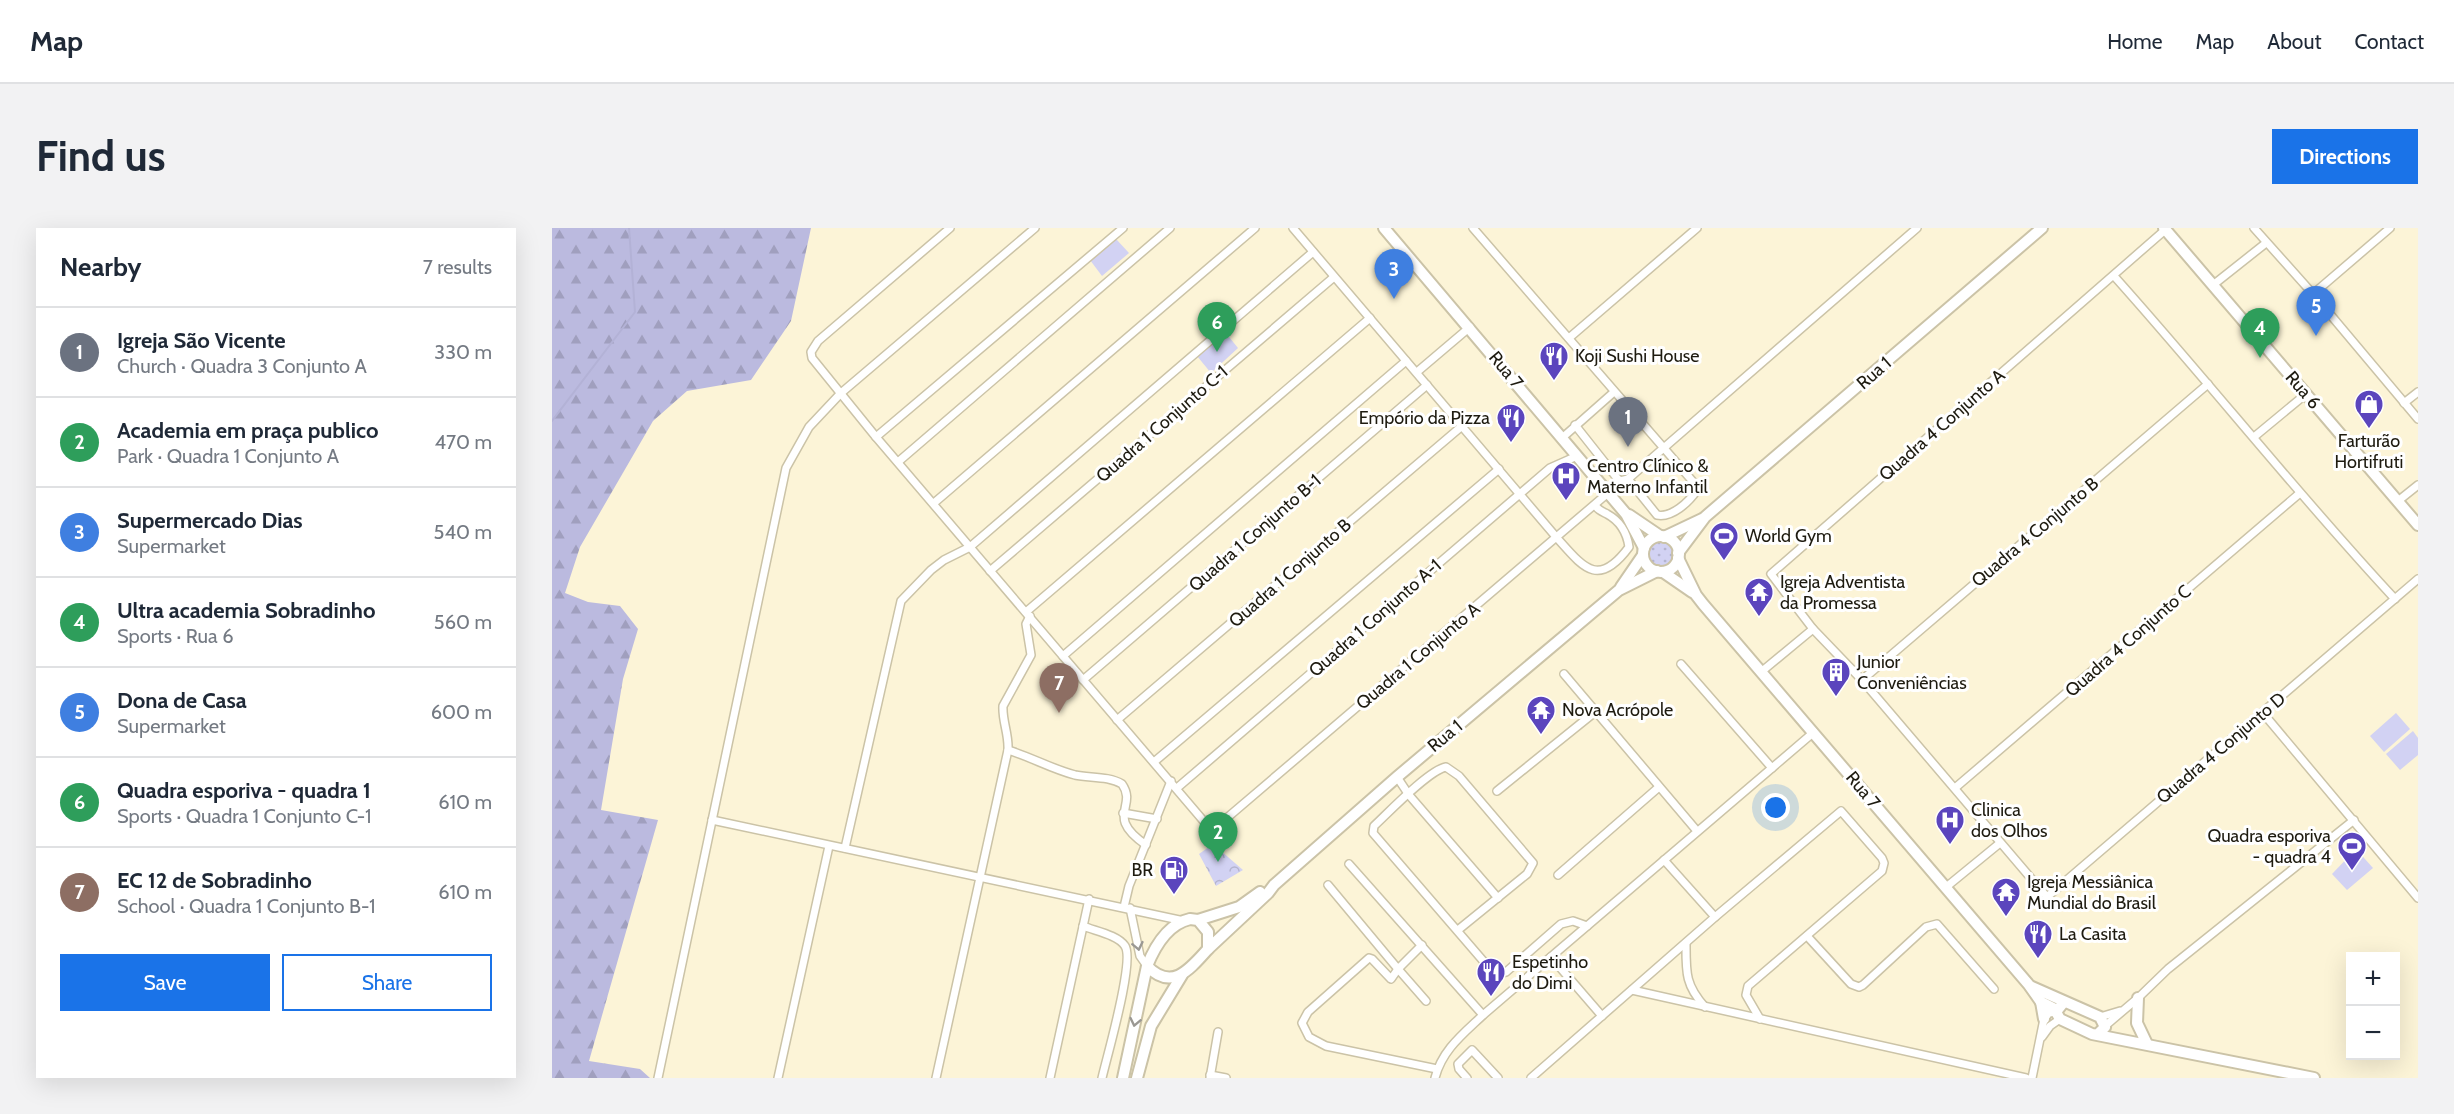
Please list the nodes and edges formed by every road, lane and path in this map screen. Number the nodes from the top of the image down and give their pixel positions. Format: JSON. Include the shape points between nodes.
{"nodes":[{"id":1,"x":950,"y":228,"type":"edge"},
{"id":2,"x":1035,"y":228,"type":"edge"},
{"id":3,"x":1123,"y":228,"type":"edge"},
{"id":4,"x":1170,"y":228,"type":"edge"},
{"id":5,"x":1255,"y":228,"type":"edge"},
{"id":6,"x":1293,"y":228,"type":"edge"},
{"id":7,"x":1384,"y":228,"type":"edge"},
{"id":8,"x":1697,"y":228,"type":"edge"},
{"id":9,"x":1917,"y":228,"type":"edge"},
{"id":10,"x":2042,"y":228,"type":"edge"},
{"id":11,"x":2254,"y":228,"type":"edge"},
{"id":12,"x":2390,"y":228,"type":"edge"},
{"id":13,"x":1476,"y":229,"type":"edge"},
{"id":14,"x":2165,"y":229,"type":"edge"},
{"id":15,"x":2266,"y":243,"type":"junction"},
{"id":16,"x":1313,"y":252,"type":"junction"},
{"id":17,"x":2114,"y":276,"type":"junction"},
{"id":18,"x":1334,"y":277,"type":"junction"},
{"id":19,"x":2213,"y":285,"type":"junction"},
{"id":20,"x":2313,"y":294,"type":"junction"},
{"id":21,"x":1370,"y":318,"type":"junction"},
{"id":22,"x":1470,"y":327,"type":"junction"},
{"id":23,"x":1569,"y":338,"type":"junction"},
{"id":24,"x":1406,"y":361,"type":"junction"},
{"id":25,"x":1417,"y":372,"type":"junction"},
{"id":26,"x":2208,"y":384,"type":"junction"},
{"id":27,"x":1427,"y":385,"type":"junction"},
{"id":28,"x":1614,"y":392,"type":"junction"},
{"id":29,"x":2418,"y":392,"type":"edge"},
{"id":30,"x":841,"y":393,"type":"junction"},
{"id":31,"x":2306,"y":394,"type":"junction"},
{"id":32,"x":2404,"y":403,"type":"junction"},
{"id":33,"x":2418,"y":419,"type":"edge"},
{"id":34,"x":1462,"y":426,"type":"junction"},
{"id":35,"x":1575,"y":426,"type":"junction"},
{"id":36,"x":876,"y":437,"type":"junction"},
{"id":37,"x":2254,"y":437,"type":"junction"},
{"id":38,"x":1562,"y":438,"type":"junction"},
{"id":39,"x":1663,"y":448,"type":"junction"},
{"id":40,"x":1577,"y":456,"type":"junction"},
{"id":41,"x":898,"y":462,"type":"junction"},
{"id":42,"x":1499,"y":469,"type":"junction"},
{"id":43,"x":1628,"y":479,"type":"junction"},
{"id":44,"x":2418,"y":485,"type":"edge"},
{"id":45,"x":1520,"y":493,"type":"junction"},
{"id":46,"x":1608,"y":493,"type":"junction"},
{"id":47,"x":2300,"y":493,"type":"junction"},
{"id":48,"x":2398,"y":501,"type":"junction"},
{"id":49,"x":934,"y":503,"type":"junction"},
{"id":50,"x":1595,"y":505,"type":"junction"},
{"id":51,"x":1626,"y":514,"type":"junction"},
{"id":52,"x":1705,"y":517,"type":"junction"},
{"id":53,"x":2418,"y":525,"type":"edge"},
{"id":54,"x":1662,"y":536,"type":"junction"},
{"id":55,"x":1557,"y":538,"type":"junction"},
{"id":56,"x":970,"y":547,"type":"junction"},
{"id":57,"x":1643,"y":552,"type":"junction"},
{"id":58,"x":1678,"y":556,"type":"junction"},
{"id":59,"x":990,"y":571,"type":"junction"},
{"id":60,"x":1660,"y":572,"type":"junction"},
{"id":61,"x":2418,"y":579,"type":"edge"},
{"id":62,"x":1619,"y":590,"type":"junction"},
{"id":63,"x":1696,"y":595,"type":"junction"},
{"id":64,"x":2395,"y":599,"type":"junction"},
{"id":65,"x":1028,"y":614,"type":"junction"},
{"id":66,"x":1813,"y":629,"type":"junction"},
{"id":67,"x":1063,"y":656,"type":"junction"},
{"id":68,"x":1681,"y":664,"type":"dead end"},
{"id":69,"x":1761,"y":672,"type":"junction"},
{"id":70,"x":1564,"y":674,"type":"dead end"},
{"id":71,"x":1083,"y":680,"type":"junction"},
{"id":72,"x":1862,"y":680,"type":"junction"},
{"id":73,"x":1595,"y":712,"type":"junction"},
{"id":74,"x":2263,"y":713,"type":"junction"},
{"id":75,"x":1118,"y":720,"type":"junction"},
{"id":76,"x":1814,"y":732,"type":"junction"},
{"id":77,"x":1008,"y":750,"type":"junction"},
{"id":78,"x":1154,"y":762,"type":"junction"},
{"id":79,"x":1772,"y":768,"type":"junction"},
{"id":80,"x":1397,"y":777,"type":"junction"},
{"id":81,"x":1174,"y":785,"type":"junction"},
{"id":82,"x":1659,"y":787,"type":"junction"},
{"id":83,"x":1956,"y":788,"type":"junction"},
{"id":84,"x":1497,"y":791,"type":"dead end"},
{"id":85,"x":1409,"y":795,"type":"junction"},
{"id":86,"x":1123,"y":813,"type":"junction"},
{"id":87,"x":1157,"y":819,"type":"junction"},
{"id":88,"x":712,"y":820,"type":"junction"},
{"id":89,"x":2354,"y":820,"type":"junction"},
{"id":90,"x":1698,"y":831,"type":"junction"},
{"id":91,"x":2000,"y":843,"type":"junction"},
{"id":92,"x":1146,"y":845,"type":"junction"},
{"id":93,"x":829,"y":846,"type":"junction"},
{"id":94,"x":845,"y":848,"type":"junction"},
{"id":95,"x":1664,"y":860,"type":"junction"},
{"id":96,"x":1349,"y":864,"type":"dead end"},
{"id":97,"x":1558,"y":875,"type":"dead end"},
{"id":98,"x":979,"y":876,"type":"junction"},
{"id":99,"x":1274,"y":885,"type":"junction"},
{"id":100,"x":1328,"y":885,"type":"dead end"},
{"id":101,"x":1945,"y":888,"type":"junction"},
{"id":102,"x":1498,"y":898,"type":"junction"},
{"id":103,"x":2418,"y":898,"type":"edge"},
{"id":104,"x":1089,"y":899,"type":"junction"},
{"id":105,"x":1127,"y":907,"type":"junction"},
{"id":106,"x":1146,"y":912,"type":"junction"},
{"id":107,"x":1715,"y":917,"type":"junction"},
{"id":108,"x":1198,"y":920,"type":"junction"},
{"id":109,"x":1184,"y":921,"type":"junction"},
{"id":110,"x":1134,"y":925,"type":"junction"},
{"id":111,"x":1083,"y":926,"type":"junction"},
{"id":112,"x":1587,"y":926,"type":"junction"},
{"id":113,"x":1458,"y":930,"type":"junction"},
{"id":114,"x":1807,"y":936,"type":"junction"},
{"id":115,"x":1686,"y":943,"type":"junction"},
{"id":116,"x":1422,"y":945,"type":"junction"},
{"id":117,"x":1208,"y":949,"type":"junction"},
{"id":118,"x":1551,"y":957,"type":"junction"},
{"id":119,"x":1147,"y":966,"type":"junction"},
{"id":120,"x":1398,"y":969,"type":"junction"},
{"id":121,"x":1182,"y":975,"type":"junction"},
{"id":122,"x":2029,"y":985,"type":"junction"},
{"id":123,"x":1994,"y":989,"type":"dead end"},
{"id":124,"x":1632,"y":990,"type":"junction"},
{"id":125,"x":2138,"y":998,"type":"junction"},
{"id":126,"x":1426,"y":1001,"type":"dead end"},
{"id":127,"x":2041,"y":1002,"type":"junction"},
{"id":128,"x":1705,"y":1007,"type":"junction"},
{"id":129,"x":2059,"y":1011,"type":"junction"},
{"id":130,"x":1483,"y":1016,"type":"junction"},
{"id":131,"x":1602,"y":1016,"type":"junction"},
{"id":132,"x":1760,"y":1019,"type":"junction"},
{"id":133,"x":2044,"y":1019,"type":"junction"},
{"id":134,"x":2102,"y":1026,"type":"junction"},
{"id":135,"x":1218,"y":1032,"type":"dead end"},
{"id":136,"x":2041,"y":1039,"type":"junction"},
{"id":137,"x":2147,"y":1044,"type":"junction"},
{"id":138,"x":1437,"y":1069,"type":"junction"},
{"id":139,"x":2287,"y":1075,"type":"edge"},
{"id":140,"x":1210,"y":1076,"type":"edge"},
{"id":141,"x":658,"y":1078,"type":"edge"},
{"id":142,"x":778,"y":1078,"type":"edge"},
{"id":143,"x":936,"y":1078,"type":"edge"},
{"id":144,"x":1050,"y":1078,"type":"edge"},
{"id":145,"x":1102,"y":1078,"type":"edge"},
{"id":146,"x":1123,"y":1078,"type":"edge"},
{"id":147,"x":1137,"y":1078,"type":"edge"},
{"id":148,"x":1226,"y":1078,"type":"edge"},
{"id":149,"x":1435,"y":1078,"type":"edge"},
{"id":150,"x":1467,"y":1078,"type":"edge"},
{"id":151,"x":1498,"y":1078,"type":"edge"},
{"id":152,"x":1531,"y":1078,"type":"edge"},
{"id":153,"x":2026,"y":1078,"type":"edge"},
{"id":154,"x":2032,"y":1078,"type":"edge"},
{"id":155,"x":2314,"y":1078,"type":"edge"}],
"edges":[{"from":1,"to":30,"type":"street","via":[[818,341],[812,358]]},
{"from":2,"to":30,"type":"street"},
{"from":3,"to":36,"type":"street"},
{"from":4,"to":41,"type":"street"},
{"from":5,"to":49,"type":"street"},
{"from":6,"to":16,"type":"street"},
{"from":7,"to":22,"type":"main road","name":"Rua 7"},
{"from":8,"to":23,"type":"street"},
{"from":9,"to":39,"type":"street"},
{"from":10,"to":52,"type":"main road","name":"Rua 1"},
{"from":11,"to":15,"type":"street"},
{"from":12,"to":20,"type":"street"},
{"from":13,"to":23,"type":"street"},
{"from":14,"to":17,"type":"street","name":"Quadra 4 Conjunto A"},
{"from":14,"to":19,"type":"main road","name":"Rua 6"},
{"from":15,"to":19,"type":"street"},
{"from":15,"to":20,"type":"street"},
{"from":16,"to":18,"type":"street"},
{"from":16,"to":56,"type":"street","name":"Quadra 1 Conjunto C-1"},
{"from":17,"to":26,"type":"street"},
{"from":17,"to":66,"type":"street","name":"Quadra 4 Conjunto A","via":[[1770,574]]},
{"from":18,"to":21,"type":"street"},
{"from":18,"to":59,"type":"street","name":"Quadra 1 Conjunto C-1"},
{"from":19,"to":31,"type":"main road","name":"Rua 6"},
{"from":20,"to":32,"type":"street"},
{"from":21,"to":24,"type":"street"},
{"from":21,"to":65,"type":"street"},
{"from":22,"to":25,"type":"street"},
{"from":22,"to":38,"type":"main road","name":"Rua 7"},
{"from":23,"to":28,"type":"street"},
{"from":24,"to":25,"type":"street"},
{"from":24,"to":67,"type":"street","name":"Quadra 1 Conjunto B-1"},
{"from":25,"to":27,"type":"street"},
{"from":26,"to":37,"type":"street"},
{"from":26,"to":72,"type":"street","name":"Quadra 4 Conjunto B"},
{"from":27,"to":34,"type":"street"},
{"from":27,"to":71,"type":"street","name":"Quadra 1 Conjunto B-1"},
{"from":28,"to":35,"type":"street"},
{"from":28,"to":39,"type":"street"},
{"from":29,"to":32,"type":"street"},
{"from":30,"to":36,"type":"street"},
{"from":30,"to":88,"type":"street","via":[[809,427],[786,468]]},
{"from":31,"to":37,"type":"street"},
{"from":31,"to":48,"type":"main road","name":"Rua 6"},
{"from":32,"to":33,"type":"street"},
{"from":34,"to":42,"type":"street"},
{"from":34,"to":75,"type":"street","name":"Quadra 1 Conjunto B"},
{"from":35,"to":38,"type":"street"},
{"from":35,"to":43,"type":"street","via":[[1617,478]]},
{"from":36,"to":41,"type":"street"},
{"from":37,"to":47,"type":"street"},
{"from":38,"to":40,"type":"main road","name":"Rua 7"},
{"from":39,"to":43,"type":"street"},
{"from":39,"to":43,"type":"street","via":[[1697,487],[1695,494],[1677,510],[1657,515]]},
{"from":40,"to":45,"type":"street","name":"Quadra 1 Conjunto A-1","via":[[1550,468]]},
{"from":40,"to":46,"type":"main road","name":"Rua 7"},
{"from":41,"to":49,"type":"street"},
{"from":42,"to":45,"type":"street"},
{"from":42,"to":78,"type":"street","name":"Quadra 1 Conjunto A-1"},
{"from":44,"to":48,"type":"street"},
{"from":45,"to":55,"type":"street"},
{"from":45,"to":81,"type":"street","name":"Quadra 1 Conjunto A-1"},
{"from":46,"to":50,"type":"street","name":"Quadra 1 Conjunto A"},
{"from":46,"to":51,"type":"main road","name":"Rua 7"},
{"from":47,"to":64,"type":"street"},
{"from":47,"to":83,"type":"street","name":"Quadra 4 Conjunto C"},
{"from":48,"to":53,"type":"main road","name":"Rua 6"},
{"from":49,"to":56,"type":"street"},
{"from":50,"to":55,"type":"street","name":"Quadra 1 Conjunto A"},
{"from":50,"to":55,"type":"street","via":[[1616,520],[1627,535],[1629,547],[1620,560],[1606,569],[1584,567]]},
{"from":51,"to":54,"type":"main road","name":"Rua 7"},
{"from":51,"to":57,"type":"main road","name":"Rua 7"},
{"from":52,"to":54,"type":"main road"},
{"from":52,"to":58,"type":"main road"},
{"from":54,"to":57,"type":"main road","via":[[1650,539]]},
{"from":54,"to":58,"type":"main road","via":[[1674,543]]},
{"from":55,"to":81,"type":"street","name":"Quadra 1 Conjunto A","via":[[1218,825],[1207,825]]},
{"from":56,"to":59,"type":"street"},
{"from":56,"to":94,"type":"street","name":"Quadra 1 Conjunto C-1","via":[[931,570],[901,601]]},
{"from":57,"to":60,"type":"main road","via":[[1647,566]]},
{"from":57,"to":62,"type":"main road","name":"Rua 1"},
{"from":58,"to":60,"type":"main road","via":[[1672,567]]},
{"from":58,"to":63,"type":"main road","name":"Rua 7"},
{"from":59,"to":65,"type":"street"},
{"from":60,"to":62,"type":"main road","name":"Rua 1"},
{"from":60,"to":63,"type":"main road","name":"Rua 7"},
{"from":61,"to":64,"type":"street","name":"Quadra 4 Conjunto D"},
{"from":62,"to":80,"type":"main road","name":"Rua 1"},
{"from":63,"to":69,"type":"main road","name":"Rua 7"},
{"from":64,"to":74,"type":"street","name":"Quadra 4 Conjunto D"},
{"from":65,"to":67,"type":"street"},
{"from":65,"to":77,"type":"street","via":[[1030,655],[1003,706]]},
{"from":66,"to":69,"type":"street"},
{"from":66,"to":72,"type":"street"},
{"from":67,"to":71,"type":"street"},
{"from":68,"to":79,"type":"street"},
{"from":69,"to":76,"type":"main road","name":"Rua 7"},
{"from":70,"to":73,"type":"street"},
{"from":71,"to":75,"type":"street"},
{"from":72,"to":83,"type":"street"},
{"from":73,"to":82,"type":"street"},
{"from":73,"to":84,"type":"street"},
{"from":74,"to":89,"type":"street"},
{"from":74,"to":91,"type":"street","name":"Quadra 4 Conjunto D","via":[[2047,897]]},
{"from":75,"to":78,"type":"street"},
{"from":76,"to":79,"type":"street"},
{"from":76,"to":101,"type":"main road","name":"Rua 7"},
{"from":77,"to":86,"type":"street","via":[[1057,770],[1118,782],[1127,796]]},
{"from":77,"to":98,"type":"street"},
{"from":78,"to":81,"type":"street"},
{"from":79,"to":90,"type":"street"},
{"from":80,"to":85,"type":"street"},
{"from":80,"to":99,"type":"main road","name":"Rua 1"},
{"from":81,"to":87,"type":"street"},
{"from":82,"to":90,"type":"street"},
{"from":82,"to":97,"type":"street"},
{"from":83,"to":91,"type":"street"},
{"from":85,"to":102,"type":"street"},
{"from":85,"to":102,"type":"street","via":[[1441,768],[1452,770],[1527,854],[1532,868]]},
{"from":85,"to":113,"type":"street","via":[[1374,826],[1373,833]]},
{"from":86,"to":87,"type":"street"},
{"from":86,"to":92,"type":"street","via":[[1124,824]]},
{"from":87,"to":92,"type":"street"},
{"from":88,"to":93,"type":"street"},
{"from":88,"to":141,"type":"street"},
{"from":89,"to":103,"type":"street"},
{"from":89,"to":125,"type":"street","via":[[2168,969]]},
{"from":90,"to":95,"type":"street"},
{"from":91,"to":101,"type":"street"},
{"from":92,"to":105,"type":"street","via":[[1129,886]]},
{"from":93,"to":94,"type":"street"},
{"from":93,"to":142,"type":"street"},
{"from":94,"to":98,"type":"street"},
{"from":95,"to":107,"type":"street"},
{"from":95,"to":112,"type":"street"},
{"from":96,"to":116,"type":"street"},
{"from":98,"to":104,"type":"street"},
{"from":98,"to":143,"type":"street"},
{"from":99,"to":108,"type":"main road","via":[[1239,907]]},
{"from":99,"to":117,"type":"main road"},
{"from":100,"to":120,"type":"street"},
{"from":101,"to":122,"type":"main road","name":"Rua 7"},
{"from":102,"to":113,"type":"street"},
{"from":104,"to":105,"type":"street"},
{"from":104,"to":111,"type":"street"},
{"from":105,"to":106,"type":"street"},
{"from":105,"to":110,"type":"street"},
{"from":106,"to":109,"type":"street"},
{"from":106,"to":110,"type":"street","via":[[1140,914]]},
{"from":107,"to":114,"type":"street","via":[[1841,811],[1884,863],[1882,871]]},
{"from":107,"to":115,"type":"street"},
{"from":108,"to":109,"type":"main road"},
{"from":108,"to":117,"type":"main road","via":[[1208,932]]},
{"from":109,"to":119,"type":"main road","via":[[1157,944]]},
{"from":110,"to":119,"type":"street","one_way":true,"via":[[1140,956]]},
{"from":111,"to":144,"type":"street"},
{"from":111,"to":145,"type":"street","via":[[1117,939],[1127,950]]},
{"from":112,"to":113,"type":"street","via":[[1573,921],[1561,924],[1501,974],[1491,970]]},
{"from":112,"to":118,"type":"street"},
{"from":114,"to":123,"type":"street","via":[[1858,987],[1926,927],[1937,924]]},
{"from":114,"to":132,"type":"street","via":[[1748,986],[1746,995]]},
{"from":115,"to":124,"type":"street"},
{"from":115,"to":128,"type":"street","via":[[1686,976]]},
{"from":116,"to":120,"type":"street"},
{"from":116,"to":130,"type":"street"},
{"from":117,"to":121,"type":"main road"},
{"from":118,"to":130,"type":"street"},
{"from":118,"to":131,"type":"street"},
{"from":119,"to":121,"type":"main road","via":[[1155,975]]},
{"from":119,"to":146,"type":"main road","one_way":true},
{"from":120,"to":126,"type":"street"},
{"from":120,"to":138,"type":"street","via":[[1391,979],[1372,959],[1367,959],[1315,1005],[1302,1023],[1316,1042]]},
{"from":121,"to":147,"type":"main road","via":[[1151,1026]]},
{"from":122,"to":127,"type":"main road","name":"Rua 7"},
{"from":122,"to":129,"type":"main road","name":"Rua 7"},
{"from":124,"to":128,"type":"street"},
{"from":124,"to":131,"type":"street"},
{"from":125,"to":134,"type":"street"},
{"from":125,"to":137,"type":"main road","via":[[2137,1023]]},
{"from":127,"to":129,"type":"main road","name":"Rua 7"},
{"from":127,"to":133,"type":"main road"},
{"from":128,"to":132,"type":"street"},
{"from":129,"to":133,"type":"street"},
{"from":129,"to":134,"type":"main road","via":[[2084,1008]]},
{"from":129,"to":134,"type":"main road","via":[[2085,1032]]},
{"from":129,"to":136,"type":"street"},
{"from":130,"to":138,"type":"street","via":[[1452,1044]]},
{"from":131,"to":152,"type":"street"},
{"from":132,"to":153,"type":"street"},
{"from":133,"to":136,"type":"street"},
{"from":134,"to":137,"type":"main road","via":[[2107,1038]]},
{"from":135,"to":140,"type":"street"},
{"from":136,"to":154,"type":"street"},
{"from":137,"to":139,"type":"main road"},
{"from":138,"to":149,"type":"street"},
{"from":139,"to":155,"type":"main road"},
{"from":140,"to":148,"type":"street"},
{"from":150,"to":151,"type":"street","via":[[1458,1064],[1472,1050]]}]}
